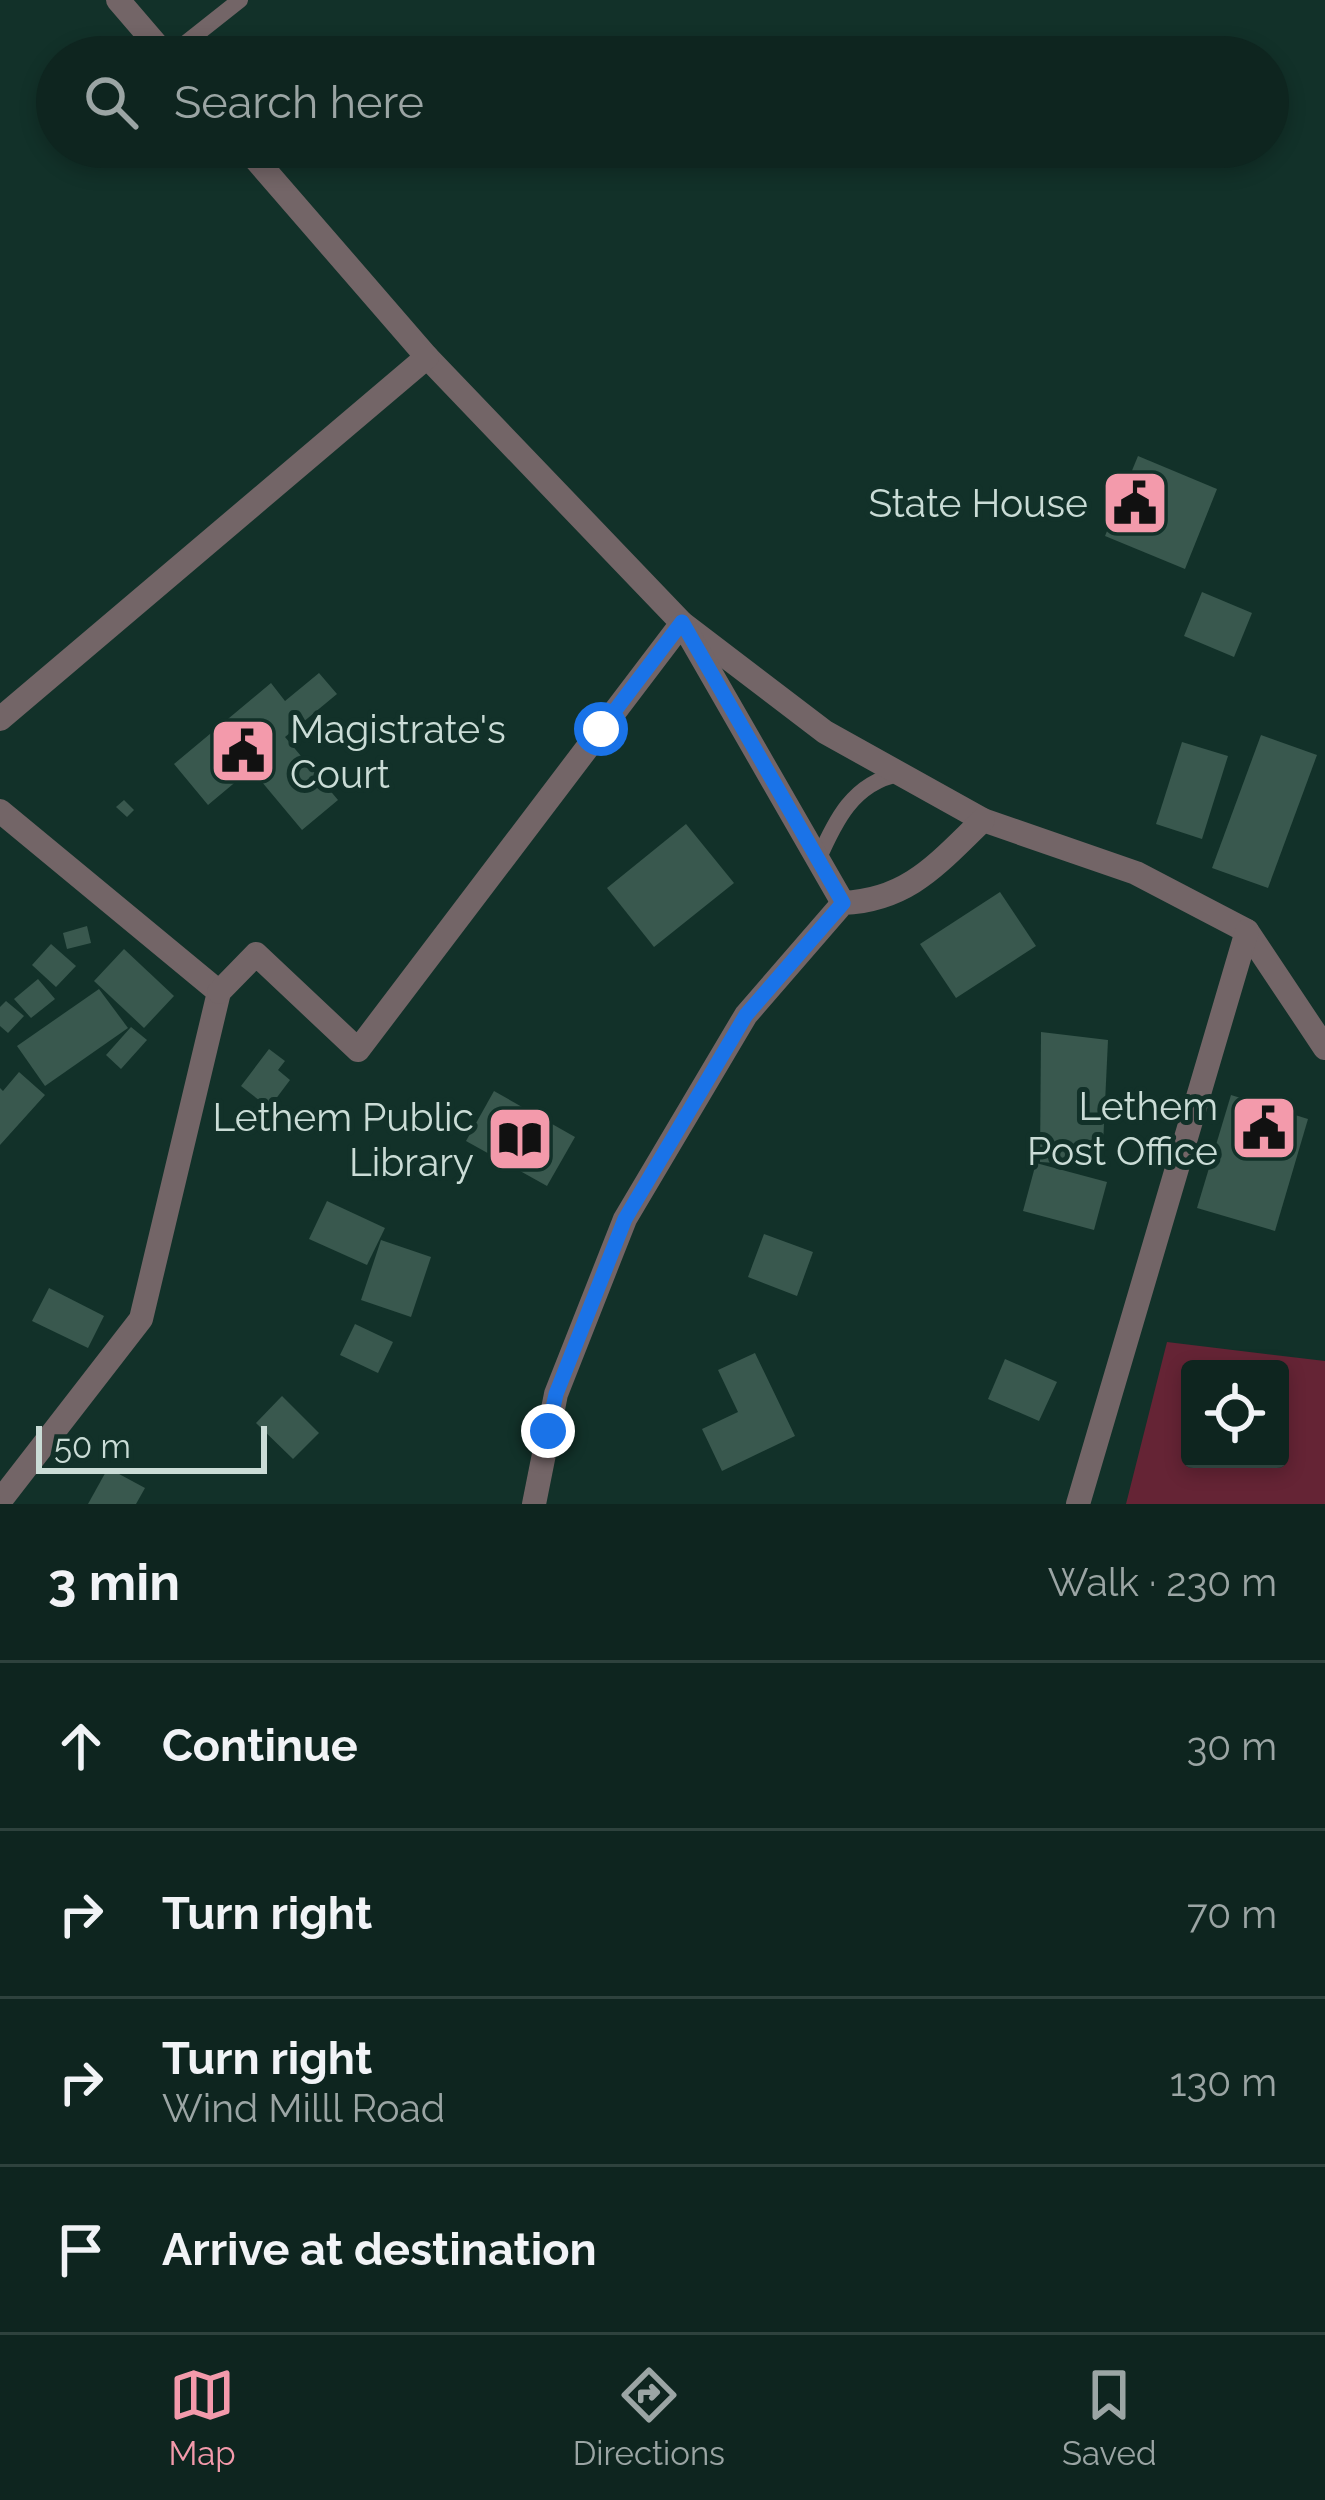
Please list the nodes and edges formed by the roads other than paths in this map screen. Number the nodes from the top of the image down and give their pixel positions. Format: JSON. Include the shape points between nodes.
{"nodes":[{"id":1,"x":118,"y":0,"type":"edge"},
{"id":2,"x":240,"y":0,"type":"edge"},
{"id":3,"x":150,"y":36,"type":"edge"},
{"id":4,"x":195,"y":36,"type":"edge"},
{"id":5,"x":263,"y":168,"type":"edge"},
{"id":6,"x":427,"y":357,"type":"junction"},
{"id":7,"x":682,"y":622,"type":"junction"},
{"id":8,"x":0,"y":719,"type":"edge"},
{"id":9,"x":900,"y":774,"type":"junction"},
{"id":10,"x":0,"y":811,"type":"edge"},
{"id":11,"x":983,"y":820,"type":"junction"},
{"id":12,"x":818,"y":860,"type":"junction"},
{"id":13,"x":843,"y":903,"type":"junction"},
{"id":14,"x":1247,"y":932,"type":"junction"},
{"id":15,"x":219,"y":992,"type":"junction"},
{"id":16,"x":1325,"y":1048,"type":"edge"},
{"id":17,"x":0,"y":1501,"type":"edge"},
{"id":18,"x":534,"y":1504,"type":"edge"},
{"id":19,"x":1078,"y":1504,"type":"edge"}],
"edges":[{"from":1,"to":3,"type":"street"},
{"from":2,"to":4,"type":"lane"},
{"from":5,"to":6,"type":"street"},
{"from":6,"to":7,"type":"street"},
{"from":6,"to":8,"type":"street"},
{"from":7,"to":9,"type":"street","via":[[825,732]]},
{"from":7,"to":12,"type":"street"},
{"from":7,"to":15,"type":"street","via":[[358,1050],[256,954]]},
{"from":9,"to":11,"type":"street"},
{"from":9,"to":12,"type":"lane","via":[[859,792]]},
{"from":10,"to":15,"type":"street"},
{"from":11,"to":13,"type":"street","via":[[904,890]]},
{"from":11,"to":14,"type":"street","via":[[1136,873]]},
{"from":12,"to":13,"type":"street"},
{"from":13,"to":18,"type":"street","via":[[746,1015],[625,1219],[556,1394]]},
{"from":14,"to":16,"type":"street"},
{"from":14,"to":19,"type":"street"},
{"from":15,"to":17,"type":"street","via":[[141,1319]]}]}
